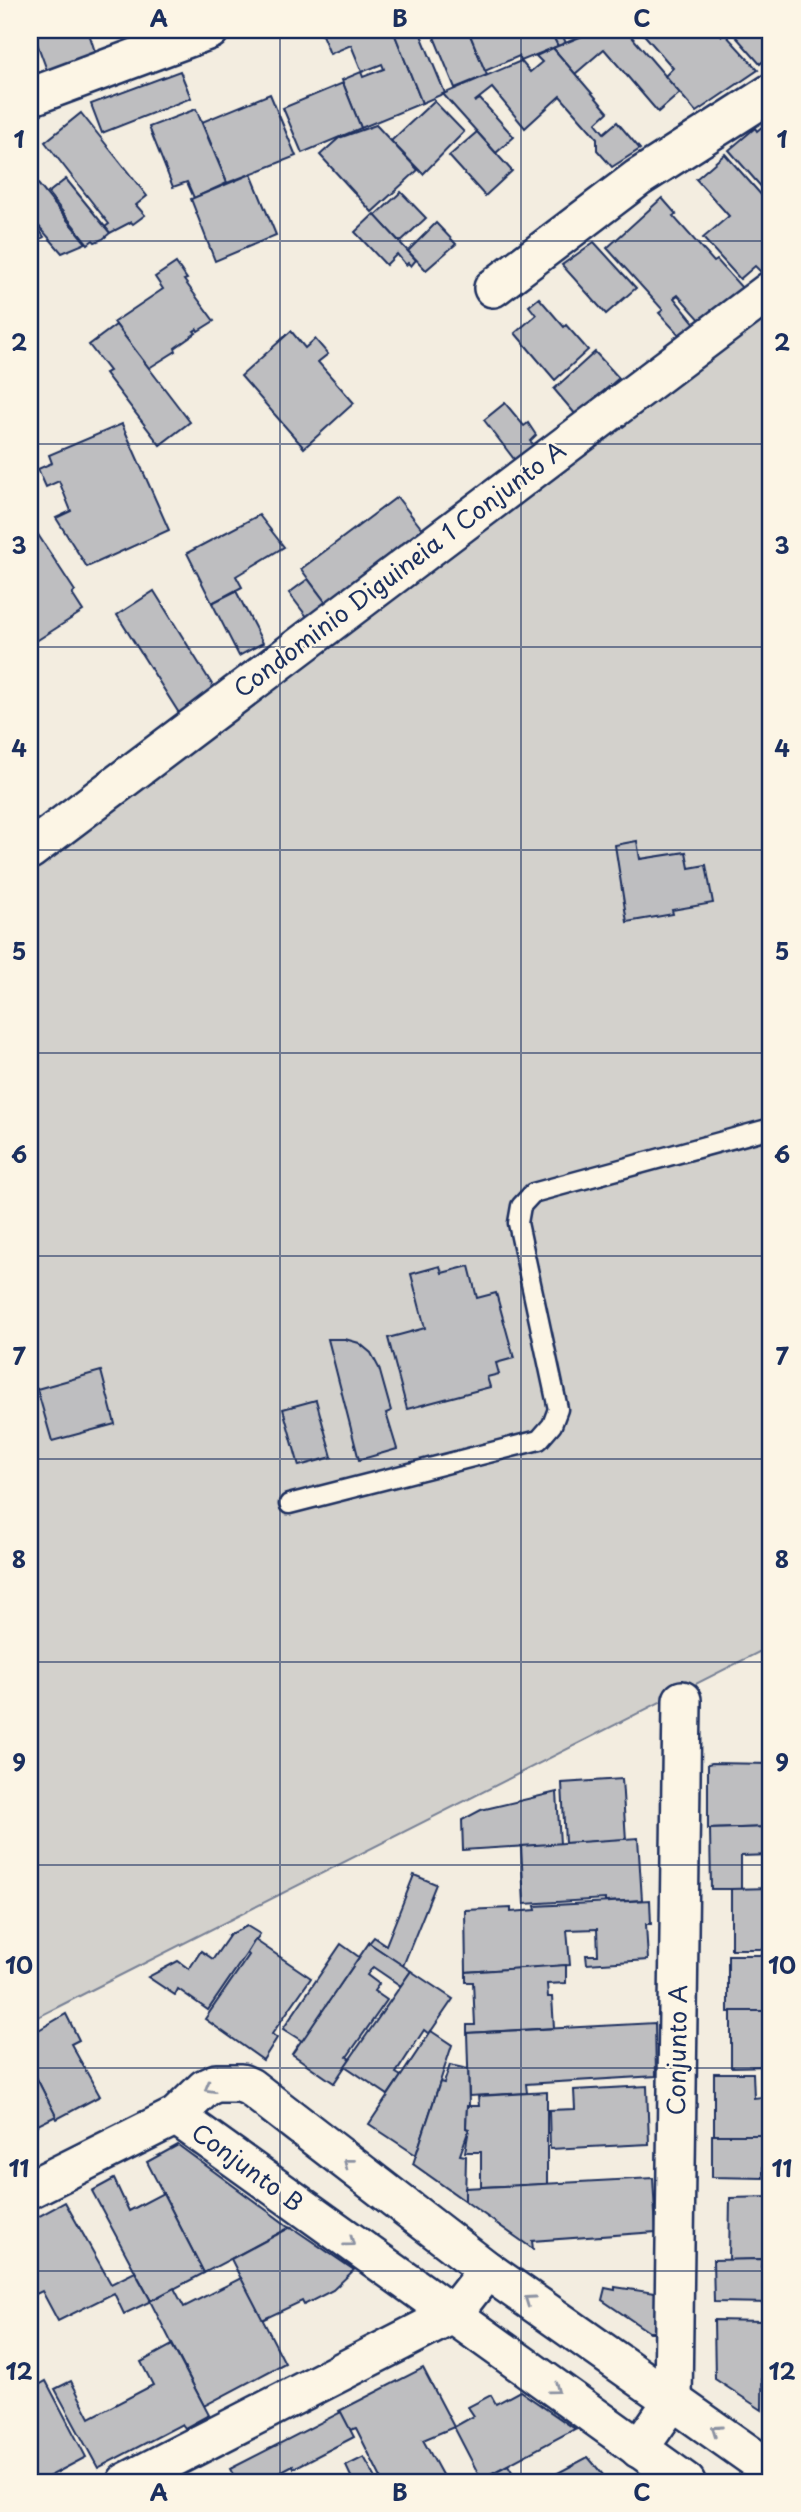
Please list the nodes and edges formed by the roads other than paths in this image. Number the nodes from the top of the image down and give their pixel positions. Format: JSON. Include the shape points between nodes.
{"nodes":[{"id":1,"x":211,"y":30,"type":"edge"},
{"id":2,"x":771,"y":93,"type":"edge"},
{"id":3,"x":30,"y":97,"type":"edge"},
{"id":4,"x":493,"y":288,"type":"dead end"},
{"id":5,"x":771,"y":290,"type":"edge"},
{"id":6,"x":30,"y":850,"type":"edge"},
{"id":7,"x":771,"y":1128,"type":"edge"},
{"id":8,"x":289,"y":1504,"type":"dead end"},
{"id":9,"x":682,"y":1700,"type":"dead end"},
{"id":10,"x":176,"y":2116,"type":"junction"},
{"id":11,"x":30,"y":2189,"type":"edge"},
{"id":12,"x":487,"y":2270,"type":"junction"},
{"id":13,"x":452,"y":2315,"type":"junction"},
{"id":14,"x":673,"y":2400,"type":"junction"},
{"id":15,"x":639,"y":2449,"type":"junction"},
{"id":16,"x":771,"y":2470,"type":"edge"},
{"id":17,"x":126,"y":2482,"type":"edge"},
{"id":18,"x":686,"y":2482,"type":"edge"}],
"edges":[{"from":1,"to":3,"type":"street"},
{"from":2,"to":4,"type":"street","via":[[638,178]]},
{"from":5,"to":6,"type":"street","name":"Condominio Diguineia 1 Conjunto A"},
{"from":7,"to":8,"type":"lane","via":[[533,1192],[521,1206],[517,1223],[558,1409],[539,1440]]},
{"from":9,"to":14,"type":"street","name":"Conjunto A"},
{"from":10,"to":11,"type":"street","name":"Conjunto B"},
{"from":12,"to":10,"type":"street","one_way":true,"via":[[250,2087],[216,2083]]},
{"from":10,"to":13,"type":"street","name":"Conjunto B","one_way":true},
{"from":12,"to":13,"type":"street"},
{"from":14,"to":12,"type":"street","one_way":true},
{"from":13,"to":15,"type":"street","name":"Conjunto B","one_way":true},
{"from":13,"to":17,"type":"street"},
{"from":14,"to":15,"type":"street"},
{"from":16,"to":14,"type":"street","one_way":true},
{"from":15,"to":18,"type":"street","name":"Conjunto B"}]}
